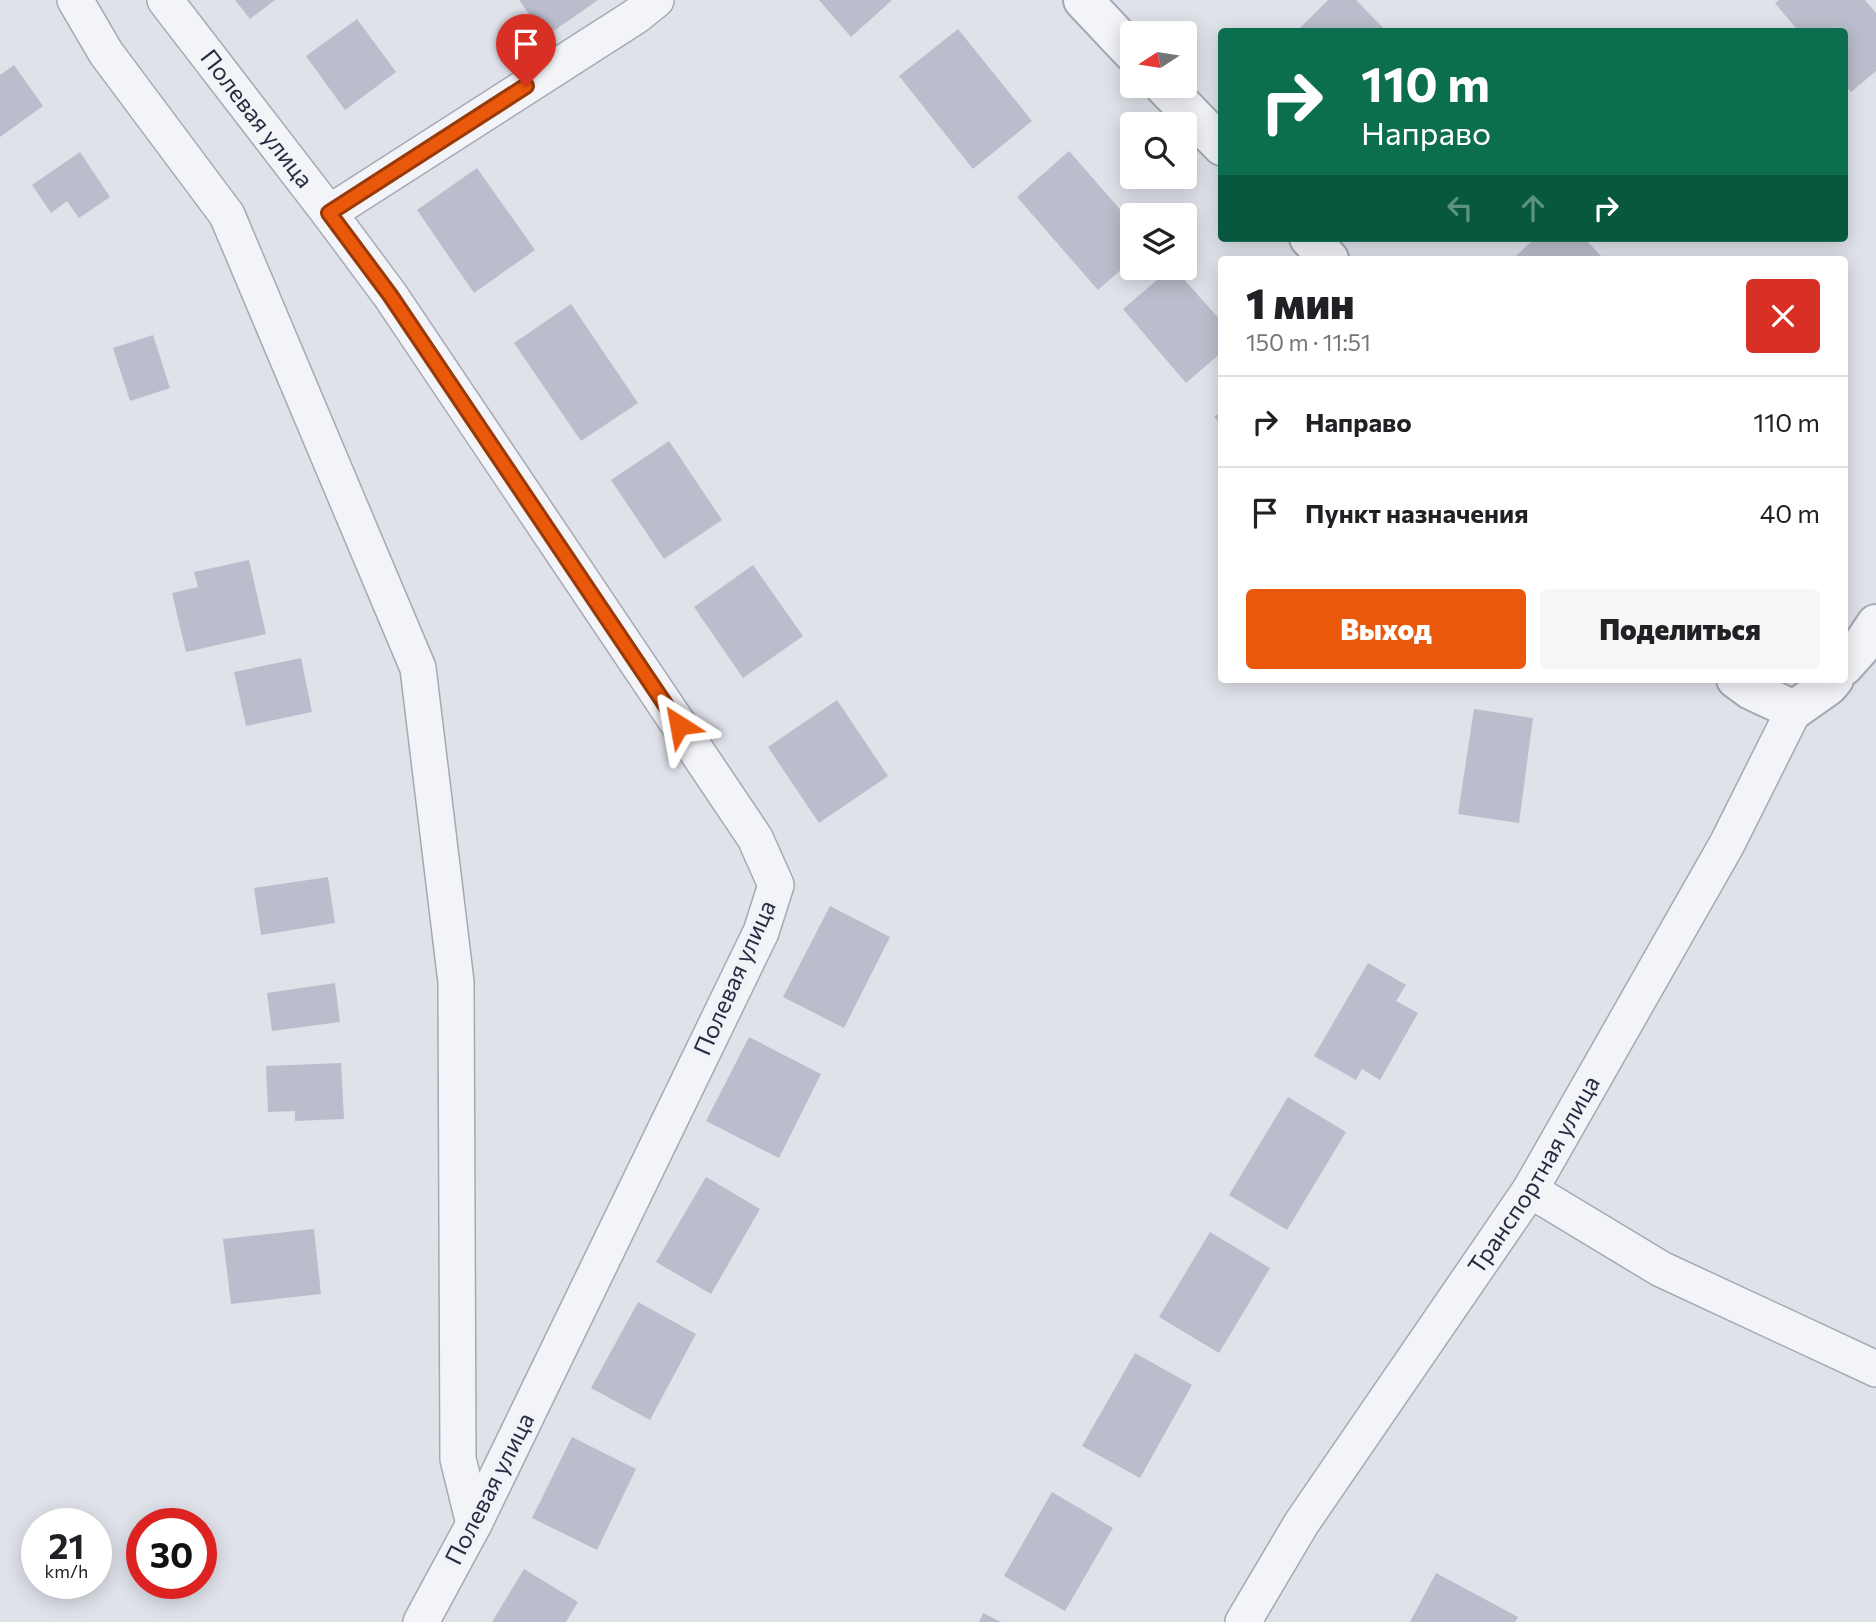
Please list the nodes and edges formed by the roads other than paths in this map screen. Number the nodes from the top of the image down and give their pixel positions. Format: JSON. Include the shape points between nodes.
{"nodes":[{"id":1,"x":75,"y":0,"type":"edge"},
{"id":2,"x":165,"y":0,"type":"edge"},
{"id":3,"x":656,"y":0,"type":"edge"},
{"id":4,"x":1083,"y":0,"type":"edge"},
{"id":5,"x":1120,"y":39,"type":"edge"},
{"id":6,"x":1176,"y":98,"type":"edge"},
{"id":7,"x":1218,"y":142,"type":"edge"},
{"id":8,"x":329,"y":213,"type":"junction"},
{"id":9,"x":1313,"y":242,"type":"edge"},
{"id":10,"x":1326,"y":256,"type":"edge"},
{"id":11,"x":1876,"y":624,"type":"edge"},
{"id":12,"x":1848,"y":662,"type":"edge"},
{"id":13,"x":1741,"y":683,"type":"edge"},
{"id":14,"x":1831,"y":683,"type":"edge"},
{"id":15,"x":1794,"y":709,"type":"junction"},
{"id":16,"x":1530,"y":1190,"type":"junction"},
{"id":17,"x":1876,"y":1369,"type":"edge"},
{"id":18,"x":474,"y":1524,"type":"junction"},
{"id":19,"x":421,"y":1622,"type":"edge"},
{"id":20,"x":1243,"y":1622,"type":"edge"}],
"edges":[{"from":1,"to":18,"type":"street","via":[[106,53],[227,215],[418,668],[456,982],[458,1459]]},
{"from":2,"to":8,"type":"street","name":"Полевая улица"},
{"from":3,"to":8,"type":"street"},
{"from":4,"to":5,"type":"street"},
{"from":6,"to":7,"type":"street"},
{"from":8,"to":18,"type":"street","name":"Полевая улица","via":[[398,307],[755,838],[776,885],[761,932]]},
{"from":9,"to":10,"type":"street"},
{"from":11,"to":12,"type":"street"},
{"from":13,"to":15,"type":"street"},
{"from":14,"to":15,"type":"street"},
{"from":15,"to":16,"type":"street","name":"Транспортная улица","via":[[1727,844]]},
{"from":16,"to":17,"type":"street","via":[[1661,1269]]},
{"from":16,"to":20,"type":"street","name":"Транспортная улица","via":[[1301,1524]]},
{"from":18,"to":19,"type":"street","name":"Полевая улица"}]}
